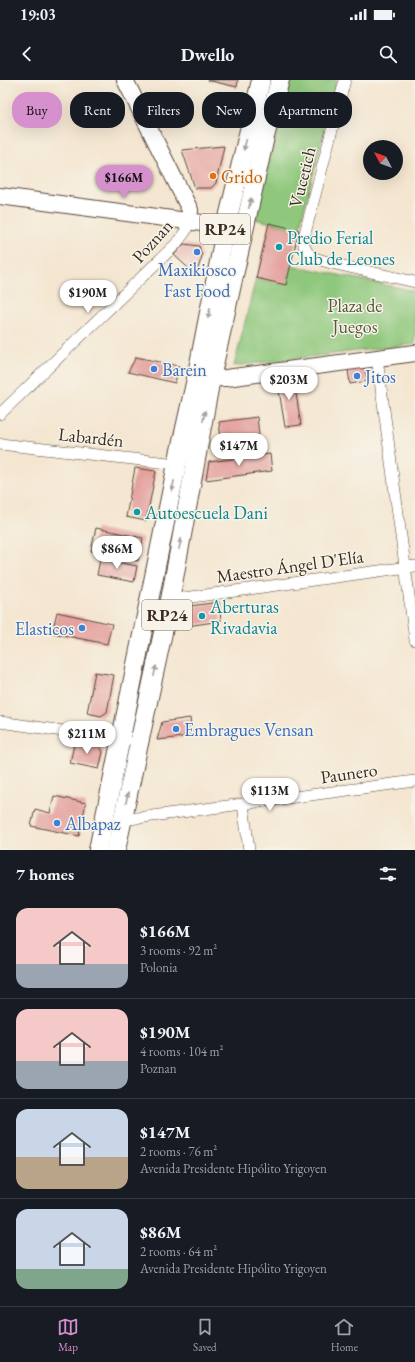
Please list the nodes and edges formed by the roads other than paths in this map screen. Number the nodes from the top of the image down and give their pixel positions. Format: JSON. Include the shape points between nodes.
{"nodes":[{"id":1,"x":125,"y":80,"type":"edge"},
{"id":2,"x":261,"y":80,"type":"edge"},
{"id":3,"x":280,"y":80,"type":"edge"},
{"id":4,"x":344,"y":80,"type":"edge"},
{"id":5,"x":0,"y":196,"type":"edge"},
{"id":6,"x":189,"y":222,"type":"junction"},
{"id":7,"x":226,"y":226,"type":"junction"},
{"id":8,"x":244,"y":229,"type":"junction"},
{"id":9,"x":415,"y":282,"type":"edge"},
{"id":10,"x":415,"y":353,"type":"edge"},
{"id":11,"x":377,"y":358,"type":"junction"},
{"id":12,"x":204,"y":379,"type":"junction"},
{"id":13,"x":0,"y":414,"type":"edge"},
{"id":14,"x":0,"y":444,"type":"edge"},
{"id":15,"x":177,"y":464,"type":"junction"},
{"id":16,"x":410,"y":566,"type":"edge"},
{"id":17,"x":170,"y":600,"type":"junction"},
{"id":18,"x":415,"y":640,"type":"edge"},
{"id":19,"x":0,"y":722,"type":"edge"},
{"id":20,"x":122,"y":739,"type":"junction"},
{"id":21,"x":139,"y":742,"type":"junction"},
{"id":22,"x":415,"y":781,"type":"edge"},
{"id":23,"x":243,"y":804,"type":"junction"},
{"id":24,"x":122,"y":820,"type":"junction"},
{"id":25,"x":98,"y":850,"type":"edge"},
{"id":26,"x":116,"y":850,"type":"edge"},
{"id":27,"x":249,"y":850,"type":"edge"}],
"edges":[{"from":1,"to":6,"type":"street","via":[[190,210]]},
{"from":2,"to":7,"type":"main road","number":"RP24","one_way":true},
{"from":8,"to":3,"type":"main road","number":"RP24","one_way":true},
{"from":4,"to":9,"type":"street","name":"Vucetich","via":[[304,246],[311,257]]},
{"from":5,"to":6,"type":"street"},
{"from":6,"to":7,"type":"street"},
{"from":6,"to":13,"type":"street","name":"Poznan","via":[[176,244]]},
{"from":7,"to":8,"type":"street"},
{"from":7,"to":12,"type":"main road","number":"RP24","one_way":true},
{"from":8,"to":12,"type":"main road","number":"RP24"},
{"from":10,"to":11,"type":"street"},
{"from":11,"to":12,"type":"street"},
{"from":11,"to":16,"type":"street"},
{"from":12,"to":15,"type":"main road","number":"RP24"},
{"from":17,"to":12,"type":"main road","number":"RP24","one_way":true},
{"from":14,"to":15,"type":"street","name":"Labardén"},
{"from":15,"to":20,"type":"main road","number":"RP24","one_way":true},
{"from":16,"to":17,"type":"street","name":"Maestro Ángel D'Elía"},
{"from":16,"to":18,"type":"street"},
{"from":21,"to":17,"type":"main road","number":"RP24","one_way":true},
{"from":19,"to":20,"type":"street"},
{"from":20,"to":21,"type":"street"},
{"from":20,"to":25,"type":"main road","number":"RP24"},
{"from":24,"to":21,"type":"main road","number":"RP24","one_way":true},
{"from":22,"to":23,"type":"street","name":"Paunero"},
{"from":23,"to":24,"type":"street","name":"Paunero"},
{"from":23,"to":27,"type":"street"},
{"from":24,"to":26,"type":"main road","number":"RP24"}]}
